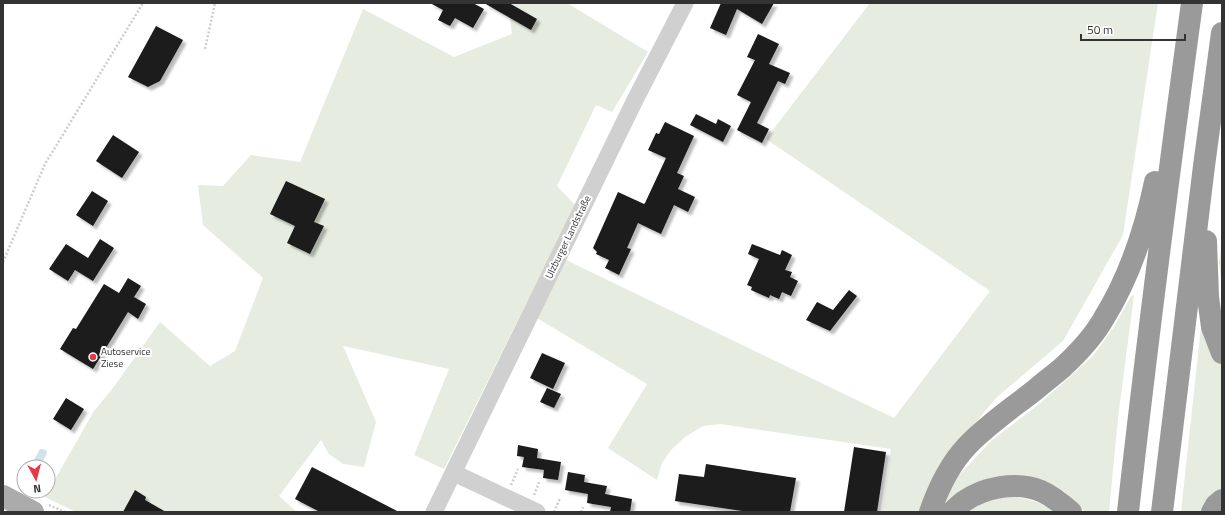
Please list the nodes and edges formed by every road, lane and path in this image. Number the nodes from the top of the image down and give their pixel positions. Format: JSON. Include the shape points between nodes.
{"nodes":[{"id":1,"x":143,"y":3,"type":"edge"},
{"id":2,"x":214,"y":3,"type":"edge"},
{"id":3,"x":685,"y":3,"type":"edge"},
{"id":4,"x":1192,"y":3,"type":"edge"},
{"id":5,"x":1222,"y":33,"type":"edge"},
{"id":6,"x":205,"y":49,"type":"dead end"},
{"id":7,"x":1175,"y":123,"type":"junction"},
{"id":8,"x":1204,"y":166,"type":"junction"},
{"id":9,"x":3,"y":262,"type":"edge"},
{"id":10,"x":1222,"y":353,"type":"edge"},
{"id":11,"x":518,"y":469,"type":"dead end"},
{"id":12,"x":454,"y":472,"type":"junction"},
{"id":13,"x":509,"y":491,"type":"dead end"},
{"id":14,"x":3,"y":496,"type":"edge"},
{"id":15,"x":560,"y":498,"type":"dead end"},
{"id":16,"x":1222,"y":500,"type":"edge"},
{"id":17,"x":583,"y":507,"type":"dead end"},
{"id":18,"x":33,"y":512,"type":"edge"},
{"id":19,"x":434,"y":512,"type":"edge"},
{"id":20,"x":537,"y":512,"type":"edge"},
{"id":21,"x":554,"y":512,"type":"edge"},
{"id":22,"x":581,"y":512,"type":"edge"},
{"id":23,"x":930,"y":512,"type":"edge"},
{"id":24,"x":952,"y":512,"type":"edge"},
{"id":25,"x":1071,"y":512,"type":"edge"},
{"id":26,"x":1128,"y":512,"type":"edge"},
{"id":27,"x":1162,"y":512,"type":"edge"},
{"id":28,"x":1212,"y":512,"type":"edge"}],
"edges":[{"from":1,"to":9,"type":"path","via":[[45,164]]},
{"from":2,"to":6,"type":"path"},
{"from":3,"to":12,"type":"street","name":"Ulzburger Landstraße","via":[[640,88]]},
{"from":4,"to":7,"type":"highway"},
{"from":5,"to":8,"type":"highway"},
{"from":7,"to":23,"type":"highway","via":[[1162,149],[1149,211],[1139,243],[1124,281],[1104,319],[1062,367],[966,446],[946,475]]},
{"from":7,"to":26,"type":"highway"},
{"from":8,"to":10,"type":"highway","via":[[1208,297],[1212,327]]},
{"from":8,"to":27,"type":"highway"},
{"from":11,"to":13,"type":"path"},
{"from":12,"to":19,"type":"street","name":"Ulzburger Landstraße"},
{"from":12,"to":20,"type":"street"},
{"from":14,"to":18,"type":"main road"},
{"from":15,"to":21,"type":"path"},
{"from":16,"to":28,"type":"highway"},
{"from":17,"to":22,"type":"path"},
{"from":24,"to":25,"type":"highway","via":[[964,501],[982,492],[1000,487],[1021,486],[1041,491]]}]}
